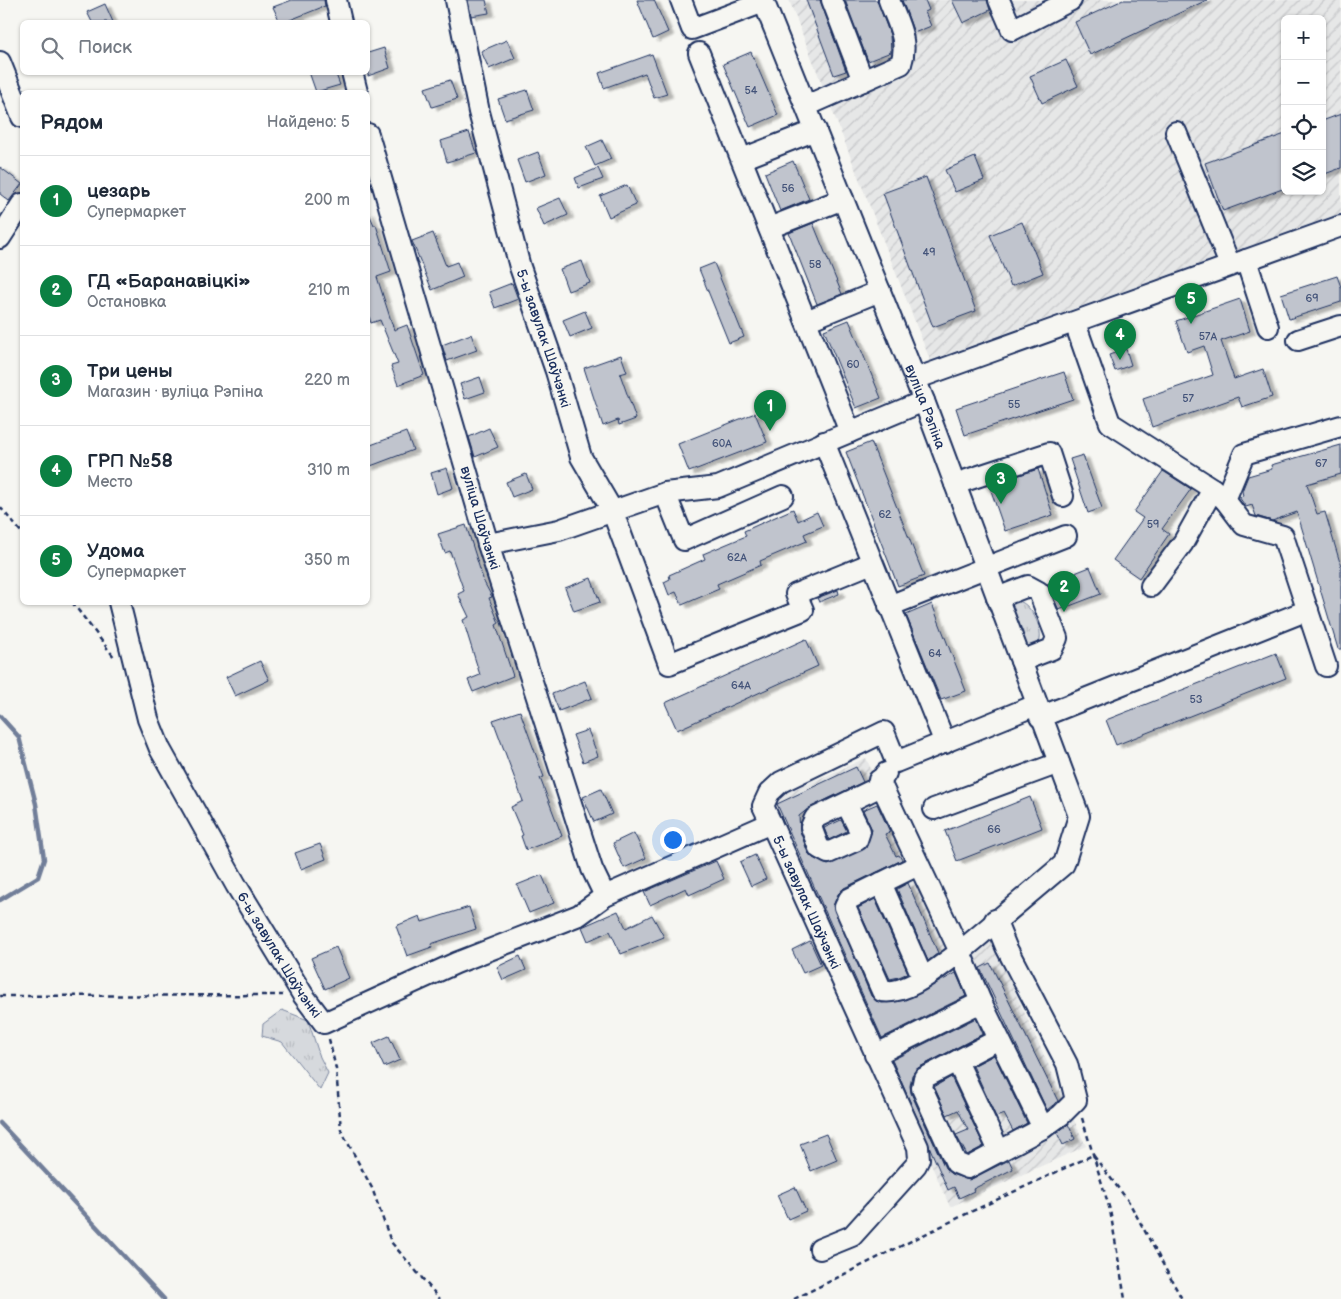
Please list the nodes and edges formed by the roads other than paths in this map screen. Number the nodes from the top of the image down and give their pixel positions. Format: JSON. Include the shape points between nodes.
{"nodes":[{"id":1,"x":336,"y":0,"type":"edge"},
{"id":2,"x":456,"y":0,"type":"edge"},
{"id":3,"x":681,"y":0,"type":"edge"},
{"id":4,"x":832,"y":0,"type":"edge"},
{"id":5,"x":889,"y":0,"type":"edge"},
{"id":6,"x":999,"y":0,"type":"edge"},
{"id":7,"x":1071,"y":0,"type":"edge"},
{"id":8,"x":764,"y":1,"type":"edge"},
{"id":9,"x":341,"y":20,"type":"edge"},
{"id":10,"x":699,"y":53,"type":"dead end"},
{"id":11,"x":0,"y":62,"type":"edge"},
{"id":12,"x":353,"y":75,"type":"edge"},
{"id":13,"x":863,"y":81,"type":"junction"},
{"id":14,"x":356,"y":90,"type":"edge"},
{"id":15,"x":806,"y":106,"type":"junction"},
{"id":16,"x":20,"y":112,"type":"edge"},
{"id":17,"x":816,"y":130,"type":"junction"},
{"id":18,"x":1176,"y":132,"type":"dead end"},
{"id":19,"x":370,"y":141,"type":"edge"},
{"id":20,"x":742,"y":159,"type":"junction"},
{"id":21,"x":844,"y":199,"type":"junction"},
{"id":22,"x":20,"y":207,"type":"edge"},
{"id":23,"x":1341,"y":226,"type":"edge"},
{"id":24,"x":769,"y":228,"type":"junction"},
{"id":25,"x":0,"y":238,"type":"edge"},
{"id":26,"x":1238,"y":263,"type":"junction"},
{"id":27,"x":880,"y":291,"type":"junction"},
{"id":28,"x":806,"y":321,"type":"junction"},
{"id":29,"x":1075,"y":323,"type":"junction"},
{"id":30,"x":1341,"y":326,"type":"edge"},
{"id":31,"x":1268,"y":327,"type":"dead end"},
{"id":32,"x":1298,"y":340,"type":"dead end"},
{"id":33,"x":915,"y":379,"type":"junction"},
{"id":34,"x":924,"y":401,"type":"junction"},
{"id":35,"x":1341,"y":426,"type":"edge"},
{"id":36,"x":850,"y":432,"type":"junction"},
{"id":37,"x":824,"y":442,"type":"junction"},
{"id":38,"x":955,"y":484,"type":"junction"},
{"id":39,"x":665,"y":493,"type":"junction"},
{"id":40,"x":1219,"y":494,"type":"junction"},
{"id":41,"x":783,"y":496,"type":"dead end"},
{"id":42,"x":1063,"y":496,"type":"dead end"},
{"id":43,"x":612,"y":510,"type":"junction"},
{"id":44,"x":1066,"y":536,"type":"dead end"},
{"id":45,"x":488,"y":544,"type":"junction"},
{"id":46,"x":872,"y":563,"type":"junction"},
{"id":47,"x":985,"y":566,"type":"junction"},
{"id":48,"x":1151,"y":586,"type":"dead end"},
{"id":49,"x":997,"y":598,"type":"junction"},
{"id":50,"x":120,"y":605,"type":"edge"},
{"id":51,"x":889,"y":606,"type":"junction"},
{"id":52,"x":1308,"y":610,"type":"junction"},
{"id":53,"x":1021,"y":662,"type":"junction"},
{"id":54,"x":1326,"y":666,"type":"dead end"},
{"id":55,"x":1038,"y":711,"type":"junction"},
{"id":56,"x":944,"y":743,"type":"junction"},
{"id":57,"x":896,"y":762,"type":"junction"},
{"id":58,"x":1059,"y":763,"type":"junction"},
{"id":59,"x":879,"y":780,"type":"junction"},
{"id":60,"x":846,"y":803,"type":"dead end"},
{"id":61,"x":934,"y":810,"type":"dead end"},
{"id":62,"x":771,"y":823,"type":"junction"},
{"id":63,"x":918,"y":865,"type":"junction"},
{"id":64,"x":881,"y":883,"type":"junction"},
{"id":65,"x":605,"y":896,"type":"junction"},
{"id":66,"x":995,"y":920,"type":"junction"},
{"id":67,"x":960,"y":952,"type":"junction"},
{"id":68,"x":923,"y":978,"type":"junction"},
{"id":69,"x":981,"y":1002,"type":"junction"},
{"id":70,"x":999,"y":1039,"type":"junction"},
{"id":71,"x":875,"y":1055,"type":"junction"},
{"id":72,"x":957,"y":1061,"type":"junction"},
{"id":73,"x":1043,"y":1128,"type":"junction"},
{"id":74,"x":1000,"y":1151,"type":"junction"},
{"id":75,"x":820,"y":1249,"type":"dead end"}],
"edges":[{"from":1,"to":9,"type":"street"},
{"from":2,"to":43,"type":"street","name":"5-ы завулак Шаўчэнкі","via":[[479,112],[520,267],[581,457]]},
{"from":3,"to":8,"type":"street","via":[[692,29]]},
{"from":4,"to":13,"type":"street"},
{"from":5,"to":13,"type":"street","via":[[906,50],[901,64]]},
{"from":6,"to":7,"type":"street","via":[[1012,30]]},
{"from":8,"to":15,"type":"street","name":"вуліца Рэпіна"},
{"from":10,"to":20,"type":"street"},
{"from":11,"to":16,"type":"street"},
{"from":12,"to":14,"type":"street"},
{"from":13,"to":15,"type":"street"},
{"from":15,"to":17,"type":"street","name":"вуліца Рэпіна"},
{"from":17,"to":20,"type":"street"},
{"from":17,"to":21,"type":"street","name":"вуліца Рэпіна"},
{"from":18,"to":26,"type":"street"},
{"from":19,"to":45,"type":"street","name":"вуліца Шаўчэнкі"},
{"from":20,"to":24,"type":"street"},
{"from":21,"to":24,"type":"street"},
{"from":21,"to":27,"type":"street","name":"вуліца Рэпіна"},
{"from":22,"to":25,"type":"street"},
{"from":23,"to":26,"type":"street"},
{"from":24,"to":28,"type":"street"},
{"from":26,"to":29,"type":"street"},
{"from":26,"to":31,"type":"street"},
{"from":27,"to":28,"type":"street"},
{"from":27,"to":33,"type":"street","name":"вуліца Рэпіна"},
{"from":28,"to":36,"type":"street"},
{"from":29,"to":33,"type":"street"},
{"from":29,"to":40,"type":"street","via":[[1110,423]]},
{"from":30,"to":32,"type":"street"},
{"from":33,"to":34,"type":"street","name":"вуліца Рэпіна"},
{"from":34,"to":36,"type":"street"},
{"from":34,"to":38,"type":"street","name":"вуліца Рэпіна"},
{"from":35,"to":40,"type":"street","via":[[1244,454]]},
{"from":36,"to":37,"type":"street"},
{"from":37,"to":39,"type":"street","via":[[718,488]]},
{"from":37,"to":46,"type":"street"},
{"from":38,"to":42,"type":"street","via":[[1049,453]]},
{"from":38,"to":47,"type":"street","name":"вуліца Рэпіна"},
{"from":39,"to":41,"type":"street","via":[[684,540]]},
{"from":39,"to":43,"type":"street"},
{"from":40,"to":48,"type":"street"},
{"from":40,"to":52,"type":"street","via":[[1244,526],[1283,536]]},
{"from":43,"to":45,"type":"street","via":[[559,530]]},
{"from":43,"to":46,"type":"street","name":"5-ы завулак Шаўчэнкі","via":[[669,664],[803,610],[796,594]]},
{"from":44,"to":47,"type":"street"},
{"from":45,"to":65,"type":"street","name":"вуліца Шаўчэнкі","via":[[583,842]]},
{"from":46,"to":51,"type":"street"},
{"from":47,"to":49,"type":"street","name":"вуліца Рэпіна"},
{"from":47,"to":51,"type":"street"},
{"from":49,"to":53,"type":"street","name":"вуліца Рэпіна"},
{"from":49,"to":53,"type":"street","via":[[1028,586],[1039,592],[1057,638],[1052,649]]},
{"from":50,"to":65,"type":"street","name":"6-ы завулак Шаўчэнкі","via":[[148,719],[160,749],[236,885],[303,995],[324,1023],[456,963],[579,915]]},
{"from":51,"to":56,"type":"street"},
{"from":52,"to":54,"type":"street"},
{"from":52,"to":55,"type":"street"},
{"from":53,"to":55,"type":"street","name":"вуліца Рэпіна"},
{"from":55,"to":56,"type":"street"},
{"from":55,"to":58,"type":"street","name":"вуліца Рэпіна"},
{"from":56,"to":57,"type":"street"},
{"from":57,"to":59,"type":"street"},
{"from":57,"to":62,"type":"street","via":[[884,732],[781,782],[769,793],[763,806]]},
{"from":58,"to":61,"type":"street"},
{"from":58,"to":66,"type":"street","name":"вуліца Рэпіна","via":[[1079,816],[1064,864]]},
{"from":59,"to":60,"type":"street","via":[[875,789]]},
{"from":59,"to":63,"type":"street"},
{"from":62,"to":65,"type":"street","name":"5-ы завулак Шаўчэнкі"},
{"from":62,"to":71,"type":"street","name":"5-ы завулак Шаўчэнкі"},
{"from":63,"to":64,"type":"street"},
{"from":63,"to":67,"type":"street"},
{"from":64,"to":68,"type":"street"},
{"from":64,"to":68,"type":"street","via":[[849,899],[845,907],[882,991],[894,993]]},
{"from":66,"to":67,"type":"street"},
{"from":66,"to":73,"type":"street","via":[[1067,1064],[1076,1100]]},
{"from":67,"to":68,"type":"street"},
{"from":67,"to":69,"type":"street"},
{"from":69,"to":70,"type":"street"},
{"from":69,"to":71,"type":"street"},
{"from":70,"to":72,"type":"street"},
{"from":70,"to":73,"type":"street"},
{"from":71,"to":75,"type":"street","name":"5-ы завулак Шаўчэнкі","via":[[918,1147],[919,1159],[852,1236]]},
{"from":72,"to":74,"type":"street"},
{"from":72,"to":74,"type":"street","via":[[924,1078],[922,1088],[956,1163],[968,1168]]},
{"from":73,"to":74,"type":"street"}]}
